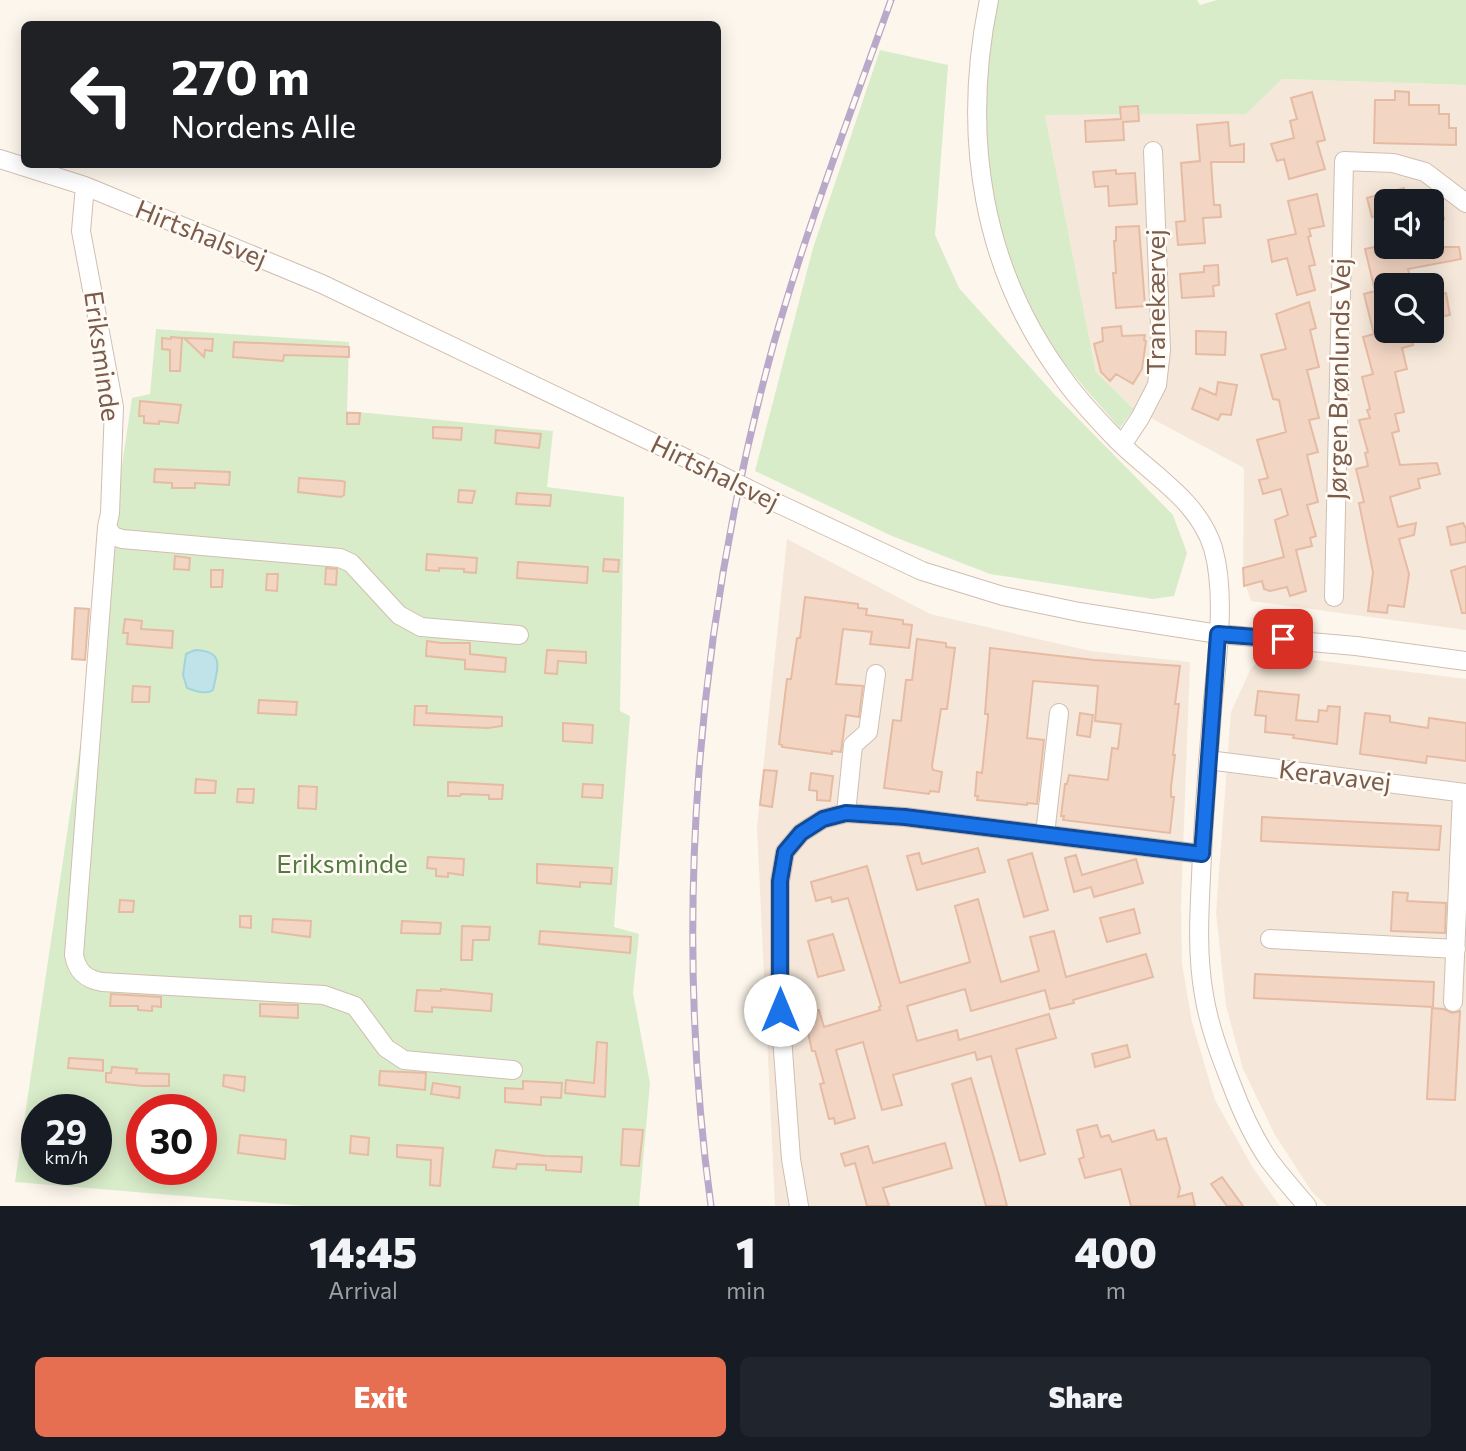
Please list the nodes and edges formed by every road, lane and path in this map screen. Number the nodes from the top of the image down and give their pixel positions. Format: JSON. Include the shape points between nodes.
{"nodes":[{"id":1,"x":989,"y":0,"type":"edge"},
{"id":2,"x":1153,"y":151,"type":"dead end"},
{"id":3,"x":0,"y":159,"type":"edge"},
{"id":4,"x":21,"y":166,"type":"edge"},
{"id":5,"x":28,"y":168,"type":"edge"},
{"id":6,"x":85,"y":186,"type":"junction"},
{"id":7,"x":1466,"y":202,"type":"edge"},
{"id":8,"x":1122,"y":444,"type":"junction"},
{"id":9,"x":107,"y":527,"type":"junction"},
{"id":10,"x":1334,"y":597,"type":"dead end"},
{"id":11,"x":1218,"y":634,"type":"junction"},
{"id":12,"x":519,"y":635,"type":"dead end"},
{"id":13,"x":1466,"y":661,"type":"edge"},
{"id":14,"x":876,"y":674,"type":"dead end"},
{"id":15,"x":1059,"y":713,"type":"dead end"},
{"id":16,"x":1208,"y":760,"type":"junction"},
{"id":17,"x":1464,"y":793,"type":"edge"},
{"id":18,"x":846,"y":813,"type":"junction"},
{"id":19,"x":1045,"y":835,"type":"junction"},
{"id":20,"x":1202,"y":854,"type":"junction"},
{"id":21,"x":1270,"y":940,"type":"dead end"},
{"id":22,"x":1456,"y":949,"type":"junction"},
{"id":23,"x":1453,"y":1002,"type":"dead end"},
{"id":24,"x":513,"y":1070,"type":"dead end"},
{"id":25,"x":799,"y":1206,"type":"edge"},
{"id":26,"x":1307,"y":1206,"type":"edge"}],
"edges":[{"from":1,"to":8,"type":"street","via":[[976,113],[979,166],[993,234],[1014,293],[1043,349],[1083,403]]},
{"from":2,"to":8,"type":"street","name":"Tranekærvej","via":[[1161,350],[1157,385]]},
{"from":3,"to":4,"type":"street","name":"Hirtshalsvej"},
{"from":5,"to":6,"type":"street","name":"Hirtshalsvej"},
{"from":6,"to":9,"type":"street","name":"Eriksminde","via":[[81,231],[114,407]]},
{"from":6,"to":11,"type":"street","name":"Hirtshalsvej","bridge":true,"via":[[322,284],[922,571],[1003,596]]},
{"from":7,"to":10,"type":"street","name":"Jørgen Brønlunds Vej","via":[[1425,172],[1393,163],[1344,161]]},
{"from":8,"to":11,"type":"street","via":[[1192,508],[1205,528],[1218,578]]},
{"from":9,"to":12,"type":"street","via":[[121,539],[340,558],[351,563],[399,615],[421,628]]},
{"from":9,"to":24,"type":"street","name":"Eriksminde","via":[[76,967],[102,982],[324,995],[355,1006],[386,1048],[404,1060]]},
{"from":11,"to":13,"type":"street","name":"Hirtshalsvej"},
{"from":11,"to":16,"type":"street"},
{"from":14,"to":18,"type":"street","via":[[868,732],[853,746]]},
{"from":15,"to":19,"type":"street"},
{"from":16,"to":17,"type":"street","name":"Keravavej"},
{"from":16,"to":20,"type":"street"},
{"from":17,"to":22,"type":"street","name":"Keravavej"},
{"from":18,"to":19,"type":"street"},
{"from":18,"to":25,"type":"street","via":[[823,819],[801,833],[785,852],[780,881],[780,1010]]},
{"from":19,"to":20,"type":"street"},
{"from":20,"to":26,"type":"street","via":[[1199,926],[1203,984],[1216,1045],[1241,1111],[1268,1158]]},
{"from":21,"to":22,"type":"street"},
{"from":22,"to":23,"type":"street","name":"Keravavej"}]}
